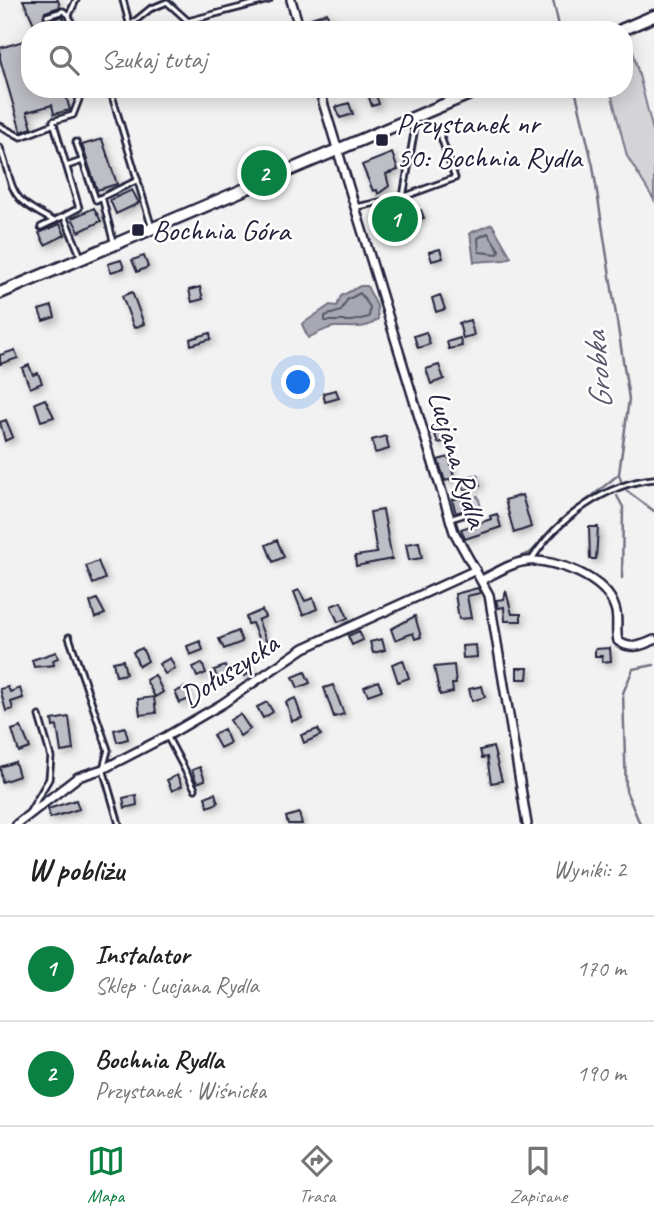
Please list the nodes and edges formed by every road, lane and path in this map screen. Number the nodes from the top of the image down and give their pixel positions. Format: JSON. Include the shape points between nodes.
{"nodes":[{"id":1,"x":76,"y":0,"type":"edge"},
{"id":2,"x":123,"y":0,"type":"edge"},
{"id":3,"x":269,"y":0,"type":"edge"},
{"id":4,"x":291,"y":0,"type":"edge"},
{"id":5,"x":69,"y":15,"type":"junction"},
{"id":6,"x":47,"y":16,"type":"dead end"},
{"id":7,"x":654,"y":16,"type":"edge"},
{"id":8,"x":71,"y":21,"type":"edge"},
{"id":9,"x":129,"y":21,"type":"edge"},
{"id":10,"x":136,"y":21,"type":"edge"},
{"id":11,"x":187,"y":21,"type":"edge"},
{"id":12,"x":192,"y":21,"type":"edge"},
{"id":13,"x":297,"y":21,"type":"edge"},
{"id":14,"x":633,"y":25,"type":"edge"},
{"id":15,"x":80,"y":98,"type":"edge"},
{"id":16,"x":113,"y":98,"type":"edge"},
{"id":17,"x":322,"y":98,"type":"edge"},
{"id":18,"x":460,"y":98,"type":"edge"},
{"id":19,"x":411,"y":119,"type":"junction"},
{"id":20,"x":54,"y":124,"type":"junction"},
{"id":21,"x":0,"y":126,"type":"edge"},
{"id":22,"x":439,"y":131,"type":"dead end"},
{"id":23,"x":76,"y":142,"type":"dead end"},
{"id":24,"x":0,"y":148,"type":"edge"},
{"id":25,"x":338,"y":150,"type":"junction"},
{"id":26,"x":82,"y":161,"type":"junction"},
{"id":27,"x":66,"y":167,"type":"junction"},
{"id":28,"x":138,"y":180,"type":"junction"},
{"id":29,"x":102,"y":197,"type":"junction"},
{"id":30,"x":402,"y":197,"type":"junction"},
{"id":31,"x":357,"y":207,"type":"junction"},
{"id":32,"x":64,"y":216,"type":"junction"},
{"id":33,"x":54,"y":221,"type":"junction"},
{"id":34,"x":41,"y":227,"type":"dead end"},
{"id":35,"x":153,"y":230,"type":"junction"},
{"id":36,"x":115,"y":246,"type":"junction"},
{"id":37,"x":83,"y":260,"type":"junction"},
{"id":38,"x":0,"y":293,"type":"edge"},
{"id":39,"x":654,"y":480,"type":"edge"},
{"id":40,"x":466,"y":514,"type":"dead end"},
{"id":41,"x":450,"y":519,"type":"junction"},
{"id":42,"x":531,"y":561,"type":"junction"},
{"id":43,"x":476,"y":570,"type":"junction"},
{"id":44,"x":482,"y":580,"type":"junction"},
{"id":45,"x":69,"y":638,"type":"dead end"},
{"id":46,"x":654,"y":640,"type":"edge"},
{"id":47,"x":39,"y":716,"type":"dead end"},
{"id":48,"x":167,"y":736,"type":"junction"},
{"id":49,"x":103,"y":769,"type":"junction"},
{"id":50,"x":195,"y":789,"type":"dead end"},
{"id":51,"x":27,"y":818,"type":"junction"},
{"id":52,"x":17,"y":824,"type":"edge"},
{"id":53,"x":119,"y":824,"type":"edge"},
{"id":54,"x":527,"y":824,"type":"edge"}],
"edges":[{"from":1,"to":5,"type":"lane"},
{"from":2,"to":9,"type":"lane"},
{"from":3,"to":12,"type":"lane"},
{"from":4,"to":13,"type":"street"},
{"from":5,"to":6,"type":"lane","via":[[64,11]]},
{"from":5,"to":8,"type":"lane"},
{"from":7,"to":14,"type":"main road"},
{"from":10,"to":11,"type":"lane","via":[[167,2]]},
{"from":15,"to":20,"type":"lane","via":[[74,115]]},
{"from":16,"to":28,"type":"lane"},
{"from":17,"to":25,"type":"street","name":"Lucjana Rydla"},
{"from":18,"to":19,"type":"main road"},
{"from":19,"to":25,"type":"main road"},
{"from":19,"to":30,"type":"lane","via":[[414,134]]},
{"from":20,"to":21,"type":"lane","via":[[22,137]]},
{"from":20,"to":27,"type":"lane"},
{"from":22,"to":30,"type":"lane","via":[[455,178]]},
{"from":23,"to":26,"type":"lane"},
{"from":24,"to":33,"type":"lane","via":[[12,191],[30,209]]},
{"from":25,"to":31,"type":"street","name":"Lucjana Rydla"},
{"from":25,"to":35,"type":"main road"},
{"from":26,"to":27,"type":"lane"},
{"from":26,"to":29,"type":"lane","via":[[96,200]]},
{"from":27,"to":32,"type":"lane","via":[[79,208]]},
{"from":28,"to":29,"type":"lane"},
{"from":28,"to":35,"type":"lane"},
{"from":29,"to":36,"type":"lane"},
{"from":30,"to":31,"type":"lane"},
{"from":31,"to":41,"type":"street","name":"Lucjana Rydla"},
{"from":32,"to":33,"type":"lane"},
{"from":32,"to":37,"type":"lane"},
{"from":33,"to":34,"type":"lane"},
{"from":35,"to":36,"type":"main road"},
{"from":36,"to":37,"type":"main road"},
{"from":37,"to":38,"type":"main road"},
{"from":39,"to":42,"type":"lane","via":[[631,481],[590,504],[542,544]]},
{"from":40,"to":41,"type":"lane"},
{"from":41,"to":43,"type":"street","name":"Lucjana Rydla"},
{"from":42,"to":44,"type":"street","via":[[511,565]]},
{"from":42,"to":46,"type":"street","via":[[582,574],[608,594],[616,608],[618,640],[624,645]]},
{"from":43,"to":44,"type":"street","name":"Lucjana Rydla"},
{"from":43,"to":48,"type":"street","name":"Dołuszycka","via":[[304,648]]},
{"from":44,"to":54,"type":"street","name":"Lucjana Rydla","via":[[489,595]]},
{"from":45,"to":49,"type":"lane","via":[[108,750]]},
{"from":47,"to":51,"type":"lane","via":[[51,757],[49,779]]},
{"from":48,"to":49,"type":"street","name":"Dołuszycka"},
{"from":48,"to":50,"type":"lane"},
{"from":49,"to":51,"type":"street","name":"Dołuszycka","via":[[78,777]]},
{"from":49,"to":53,"type":"lane"},
{"from":51,"to":52,"type":"street","name":"Dołuszycka"}]}
